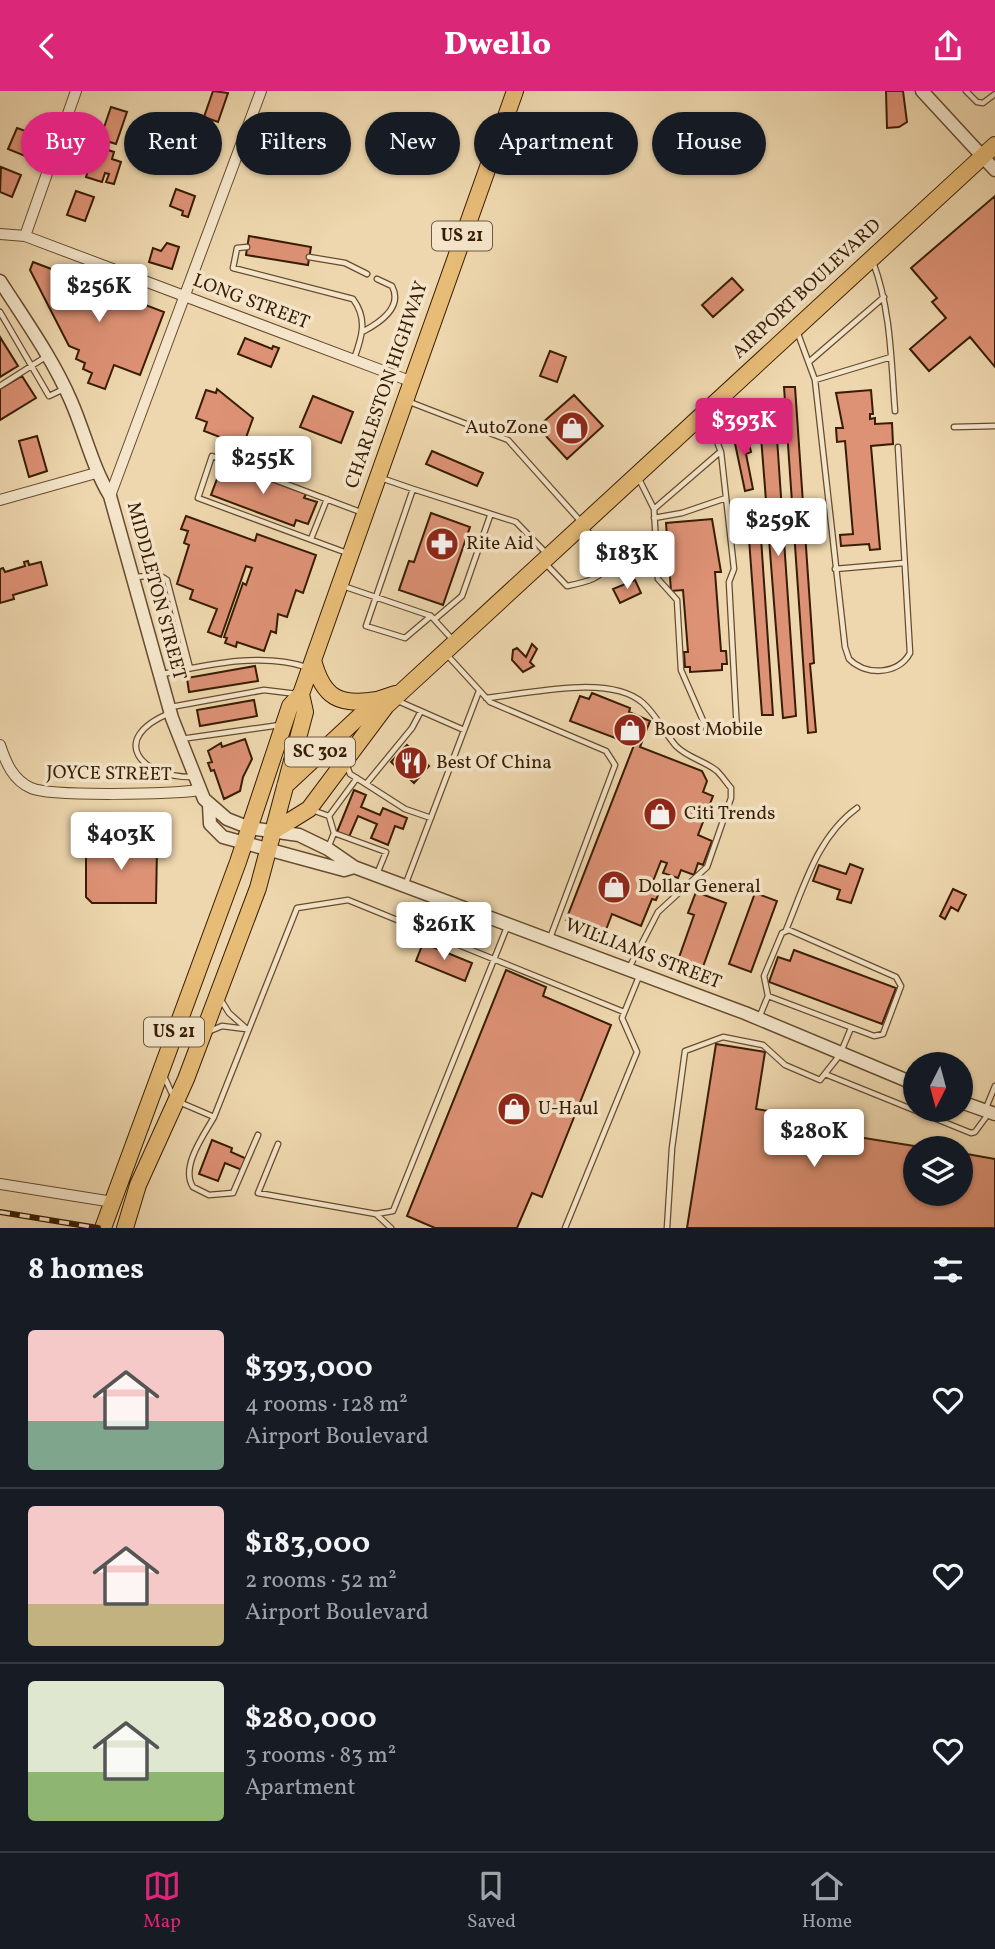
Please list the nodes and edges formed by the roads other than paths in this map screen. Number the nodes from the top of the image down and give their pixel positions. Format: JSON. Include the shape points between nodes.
{"nodes":[{"id":1,"x":76,"y":91,"type":"edge"},
{"id":2,"x":261,"y":91,"type":"edge"},
{"id":3,"x":515,"y":91,"type":"edge"},
{"id":4,"x":922,"y":91,"type":"edge"},
{"id":5,"x":966,"y":91,"type":"edge"},
{"id":6,"x":995,"y":94,"type":"edge"},
{"id":7,"x":989,"y":151,"type":"edge"},
{"id":8,"x":995,"y":170,"type":"edge"},
{"id":9,"x":0,"y":234,"type":"edge"},
{"id":10,"x":25,"y":236,"type":"junction"},
{"id":11,"x":247,"y":247,"type":"dead end"},
{"id":12,"x":309,"y":257,"type":"dead end"},
{"id":13,"x":872,"y":258,"type":"junction"},
{"id":14,"x":367,"y":274,"type":"dead end"},
{"id":15,"x":377,"y":279,"type":"dead end"},
{"id":16,"x":1,"y":286,"type":"edge"},
{"id":17,"x":185,"y":296,"type":"junction"},
{"id":18,"x":884,"y":297,"type":"junction"},
{"id":19,"x":0,"y":312,"type":"edge"},
{"id":20,"x":796,"y":328,"type":"junction"},
{"id":21,"x":364,"y":331,"type":"junction"},
{"id":22,"x":47,"y":356,"type":"junction"},
{"id":23,"x":891,"y":356,"type":"junction"},
{"id":24,"x":354,"y":359,"type":"junction"},
{"id":25,"x":810,"y":361,"type":"junction"},
{"id":26,"x":33,"y":365,"type":"junction"},
{"id":27,"x":815,"y":380,"type":"junction"},
{"id":28,"x":410,"y":381,"type":"junction"},
{"id":29,"x":0,"y":386,"type":"edge"},
{"id":30,"x":65,"y":389,"type":"junction"},
{"id":31,"x":404,"y":400,"type":"junction"},
{"id":32,"x":895,"y":411,"type":"dead end"},
{"id":33,"x":705,"y":412,"type":"junction"},
{"id":34,"x":995,"y":426,"type":"edge"},
{"id":35,"x":954,"y":427,"type":"dead end"},
{"id":36,"x":898,"y":447,"type":"dead end"},
{"id":37,"x":721,"y":451,"type":"junction"},
{"id":38,"x":96,"y":473,"type":"junction"},
{"id":39,"x":637,"y":474,"type":"junction"},
{"id":40,"x":377,"y":477,"type":"junction"},
{"id":41,"x":413,"y":489,"type":"junction"},
{"id":42,"x":110,"y":496,"type":"junction"},
{"id":43,"x":726,"y":498,"type":"junction"},
{"id":44,"x":327,"y":499,"type":"junction"},
{"id":45,"x":0,"y":500,"type":"edge"},
{"id":46,"x":653,"y":509,"type":"junction"},
{"id":47,"x":364,"y":513,"type":"junction"},
{"id":48,"x":491,"y":516,"type":"junction"},
{"id":49,"x":654,"y":518,"type":"junction"},
{"id":50,"x":583,"y":524,"type":"junction"},
{"id":51,"x":311,"y":540,"type":"junction"},
{"id":52,"x":350,"y":554,"type":"junction"},
{"id":53,"x":546,"y":559,"type":"junction"},
{"id":54,"x":905,"y":563,"type":"junction"},
{"id":55,"x":835,"y":569,"type":"junction"},
{"id":56,"x":132,"y":577,"type":"junction"},
{"id":57,"x":339,"y":585,"type":"junction"},
{"id":58,"x":375,"y":597,"type":"junction"},
{"id":59,"x":433,"y":618,"type":"junction"},
{"id":60,"x":450,"y":647,"type":"junction"},
{"id":61,"x":312,"y":664,"type":"junction"},
{"id":62,"x":190,"y":669,"type":"junction"},
{"id":63,"x":159,"y":675,"type":"junction"},
{"id":64,"x":479,"y":691,"type":"junction"},
{"id":65,"x":301,"y":694,"type":"junction"},
{"id":66,"x":390,"y":697,"type":"junction"},
{"id":67,"x":486,"y":698,"type":"junction"},
{"id":68,"x":170,"y":710,"type":"junction"},
{"id":69,"x":421,"y":711,"type":"junction"},
{"id":70,"x":284,"y":725,"type":"junction"},
{"id":71,"x":464,"y":730,"type":"junction"},
{"id":72,"x":179,"y":740,"type":"junction"},
{"id":73,"x":0,"y":745,"type":"edge"},
{"id":74,"x":345,"y":762,"type":"junction"},
{"id":75,"x":357,"y":778,"type":"junction"},
{"id":76,"x":197,"y":783,"type":"junction"},
{"id":77,"x":366,"y":784,"type":"junction"},
{"id":78,"x":284,"y":788,"type":"junction"},
{"id":79,"x":857,"y":808,"type":"dead end"},
{"id":80,"x":309,"y":809,"type":"junction"},
{"id":81,"x":329,"y":816,"type":"junction"},
{"id":82,"x":431,"y":818,"type":"junction"},
{"id":83,"x":279,"y":833,"type":"junction"},
{"id":84,"x":334,"y":833,"type":"junction"},
{"id":85,"x":247,"y":836,"type":"junction"},
{"id":86,"x":328,"y":849,"type":"junction"},
{"id":87,"x":268,"y":850,"type":"junction"},
{"id":88,"x":285,"y":852,"type":"joint"},
{"id":89,"x":354,"y":867,"type":"junction"},
{"id":90,"x":376,"y":875,"type":"junction"},
{"id":91,"x":405,"y":884,"type":"junction"},
{"id":92,"x":509,"y":923,"type":"junction"},
{"id":93,"x":785,"y":931,"type":"junction"},
{"id":94,"x":550,"y":939,"type":"junction"},
{"id":95,"x":494,"y":961,"type":"junction"},
{"id":96,"x":634,"y":971,"type":"junction"},
{"id":97,"x":218,"y":994,"type":"junction"},
{"id":98,"x":768,"y":996,"type":"junction"},
{"id":99,"x":624,"y":1012,"type":"junction"},
{"id":100,"x":758,"y":1019,"type":"junction"},
{"id":101,"x":851,"y":1028,"type":"junction"},
{"id":102,"x":248,"y":1030,"type":"junction"},
{"id":103,"x":203,"y":1034,"type":"junction"},
{"id":104,"x":841,"y":1053,"type":"junction"},
{"id":105,"x":160,"y":1066,"type":"junction"},
{"id":106,"x":824,"y":1074,"type":"junction"},
{"id":107,"x":903,"y":1079,"type":"edge"},
{"id":108,"x":995,"y":1086,"type":"edge"},
{"id":109,"x":176,"y":1101,"type":"junction"},
{"id":110,"x":973,"y":1107,"type":"edge"},
{"id":111,"x":990,"y":1113,"type":"edge"},
{"id":112,"x":214,"y":1117,"type":"junction"},
{"id":113,"x":258,"y":1136,"type":"dead end"},
{"id":114,"x":278,"y":1144,"type":"dead end"},
{"id":115,"x":0,"y":1184,"type":"edge"},
{"id":116,"x":113,"y":1202,"type":"junction"},
{"id":117,"x":376,"y":1214,"type":"junction"},
{"id":118,"x":103,"y":1228,"type":"edge"},
{"id":119,"x":125,"y":1228,"type":"edge"},
{"id":120,"x":391,"y":1228,"type":"edge"},
{"id":121,"x":565,"y":1228,"type":"edge"},
{"id":122,"x":667,"y":1228,"type":"edge"}],
"edges":[{"from":1,"to":10,"type":"street"},
{"from":2,"to":17,"type":"street"},
{"from":3,"to":28,"type":"main road","name":"CHARLESTON HIGHWAY","number":"US 21"},
{"from":4,"to":7,"type":"street"},
{"from":5,"to":6,"type":"lane","via":[[983,103]]},
{"from":7,"to":8,"type":"street"},
{"from":7,"to":13,"type":"main road","name":"AIRPORT BOULEVARD","number":"SC 302"},
{"from":9,"to":10,"type":"street","name":"LONG STREET"},
{"from":10,"to":17,"type":"street","name":"LONG STREET"},
{"from":11,"to":21,"type":"lane","via":[[237,248],[233,268],[344,295],[360,308]]},
{"from":12,"to":14,"type":"lane","via":[[345,263]]},
{"from":13,"to":18,"type":"lane"},
{"from":13,"to":20,"type":"main road","name":"AIRPORT BOULEVARD","number":"SC 302"},
{"from":15,"to":21,"type":"lane","via":[[392,286],[395,300],[387,316]]},
{"from":16,"to":22,"type":"street","name":"MIDDLETON STREET"},
{"from":17,"to":24,"type":"street","name":"LONG STREET"},
{"from":17,"to":42,"type":"street"},
{"from":18,"to":23,"type":"lane"},
{"from":18,"to":25,"type":"lane"},
{"from":19,"to":26,"type":"lane"},
{"from":20,"to":25,"type":"lane"},
{"from":20,"to":33,"type":"main road","name":"AIRPORT BOULEVARD","number":"SC 302"},
{"from":21,"to":24,"type":"lane"},
{"from":22,"to":26,"type":"lane"},
{"from":22,"to":30,"type":"street","name":"MIDDLETON STREET"},
{"from":23,"to":27,"type":"lane"},
{"from":23,"to":32,"type":"lane"},
{"from":24,"to":28,"type":"street","name":"LONG STREET"},
{"from":25,"to":27,"type":"lane"},
{"from":26,"to":29,"type":"lane"},
{"from":26,"to":30,"type":"lane","via":[[48,396]]},
{"from":27,"to":55,"type":"lane"},
{"from":28,"to":31,"type":"main road","name":"CHARLESTON HIGHWAY","number":"US 21"},
{"from":30,"to":38,"type":"street","name":"MIDDLETON STREET"},
{"from":31,"to":40,"type":"main road","name":"CHARLESTON HIGHWAY","number":"US 21"},
{"from":31,"to":50,"type":"lane","via":[[508,439]]},
{"from":33,"to":37,"type":"lane"},
{"from":33,"to":39,"type":"main road","name":"AIRPORT BOULEVARD","number":"SC 302"},
{"from":34,"to":35,"type":"lane"},
{"from":36,"to":54,"type":"lane"},
{"from":37,"to":43,"type":"lane"},
{"from":37,"to":46,"type":"lane"},
{"from":38,"to":42,"type":"street","name":"MIDDLETON STREET"},
{"from":38,"to":45,"type":"street"},
{"from":39,"to":46,"type":"lane"},
{"from":39,"to":50,"type":"main road","name":"AIRPORT BOULEVARD","number":"SC 302"},
{"from":40,"to":41,"type":"lane"},
{"from":40,"to":47,"type":"main road","name":"CHARLESTON HIGHWAY","number":"US 21"},
{"from":41,"to":48,"type":"lane"},
{"from":41,"to":58,"type":"lane"},
{"from":42,"to":56,"type":"street","name":"MIDDLETON STREET"},
{"from":43,"to":49,"type":"lane"},
{"from":43,"to":49,"type":"lane","via":[[734,569],[729,582],[737,732],[708,732],[681,670],[677,600],[658,579]]},
{"from":44,"to":47,"type":"lane"},
{"from":44,"to":51,"type":"lane"},
{"from":44,"to":51,"type":"lane","via":[[212,456],[198,498]]},
{"from":46,"to":49,"type":"lane"},
{"from":47,"to":52,"type":"main road","name":"CHARLESTON HIGHWAY","number":"US 21"},
{"from":48,"to":53,"type":"lane","via":[[516,522]]},
{"from":48,"to":59,"type":"lane","via":[[462,596]]},
{"from":50,"to":53,"type":"main road","name":"AIRPORT BOULEVARD","number":"SC 302"},
{"from":50,"to":53,"type":"lane","via":[[608,562],[606,569],[588,582],[567,586]]},
{"from":51,"to":52,"type":"lane"},
{"from":52,"to":57,"type":"main road","name":"CHARLESTON HIGHWAY","number":"US 21"},
{"from":53,"to":60,"type":"main road","name":"AIRPORT BOULEVARD","number":"SC 302"},
{"from":54,"to":55,"type":"lane"},
{"from":54,"to":55,"type":"lane","via":[[910,653],[892,670],[865,669],[849,659]]},
{"from":56,"to":62,"type":"lane","via":[[159,575],[167,580]]},
{"from":56,"to":63,"type":"street","name":"MIDDLETON STREET"},
{"from":57,"to":58,"type":"lane"},
{"from":57,"to":61,"type":"main road","name":"CHARLESTON HIGHWAY","number":"US 21"},
{"from":58,"to":59,"type":"lane"},
{"from":58,"to":59,"type":"lane","via":[[366,626],[399,639]]},
{"from":59,"to":60,"type":"lane"},
{"from":60,"to":64,"type":"lane"},
{"from":60,"to":66,"type":"main road","name":"AIRPORT BOULEVARD","number":"SC 302"},
{"from":61,"to":62,"type":"lane","via":[[265,661]]},
{"from":61,"to":65,"type":"main road","name":"CHARLESTON HIGHWAY","number":"US 21"},
{"from":61,"to":66,"type":"main road","via":[[318,681],[340,701]]},
{"from":62,"to":63,"type":"lane"},
{"from":63,"to":68,"type":"street","name":"MIDDLETON STREET"},
{"from":64,"to":67,"type":"lane"},
{"from":64,"to":71,"type":"lane"},
{"from":65,"to":68,"type":"lane","via":[[264,690]]},
{"from":65,"to":70,"type":"main road","name":"CHARLESTON HIGHWAY","number":"US 21","via":[[290,706]]},
{"from":65,"to":78,"type":"main road","name":"CHARLESTON HIGHWAY","number":"US 21","via":[[305,712]]},
{"from":66,"to":69,"type":"lane"},
{"from":66,"to":74,"type":"main road","name":"AIRPORT BOULEVARD","number":"SC 302"},
{"from":66,"to":78,"type":"main road","name":"AIRPORT BOULEVARD","number":"SC 302"},
{"from":67,"to":94,"type":"lane","via":[[606,751],[615,765]]},
{"from":67,"to":96,"type":"lane","via":[[600,688],[627,694],[655,715],[676,745],[716,770],[731,787],[707,867],[658,912]]},
{"from":68,"to":72,"type":"street","name":"MIDDLETON STREET"},
{"from":68,"to":76,"type":"lane","via":[[139,735],[136,753],[159,773]]},
{"from":69,"to":71,"type":"lane"},
{"from":69,"to":77,"type":"lane"},
{"from":70,"to":72,"type":"lane"},
{"from":70,"to":85,"type":"main road","name":"CHARLESTON HIGHWAY","number":"US 21"},
{"from":71,"to":82,"type":"lane"},
{"from":72,"to":76,"type":"street","name":"MIDDLETON STREET"},
{"from":73,"to":76,"type":"street","name":"JOYCE STREET","via":[[16,779],[33,789],[147,794]]},
{"from":74,"to":75,"type":"lane"},
{"from":74,"to":80,"type":"main road","name":"AIRPORT BOULEVARD","number":"SC 302"},
{"from":75,"to":77,"type":"lane"},
{"from":75,"to":81,"type":"lane"},
{"from":76,"to":85,"type":"street","name":"MIDDLETON STREET","via":[[209,805],[210,824],[223,837]]},
{"from":77,"to":82,"type":"lane","via":[[405,809]]},
{"from":78,"to":83,"type":"main road","name":"CHARLESTON HIGHWAY","number":"US 21"},
{"from":78,"to":85,"type":"main road","name":"AIRPORT BOULEVARD","number":"SC 302"},
{"from":79,"to":93,"type":"lane","via":[[840,820],[827,838]]},
{"from":80,"to":81,"type":"lane"},
{"from":80,"to":83,"type":"main road","name":"AIRPORT BOULEVARD","number":"SC 302"},
{"from":81,"to":84,"type":"lane"},
{"from":82,"to":91,"type":"lane"},
{"from":83,"to":85,"type":"street","name":"MIDDLETON STREET"},
{"from":83,"to":86,"type":"street","name":"WILLIAMS STREET","via":[[299,835]]},
{"from":83,"to":87,"type":"main road","name":"CHARLESTON HIGHWAY","number":"US 21"},
{"from":84,"to":86,"type":"lane"},
{"from":84,"to":90,"type":"lane","via":[[386,852]]},
{"from":85,"to":87,"type":"street","name":"MIDDLETON STREET"},
{"from":85,"to":105,"type":"main road","name":"CHARLESTON HIGHWAY","number":"US 21"},
{"from":86,"to":89,"type":"street","name":"WILLIAMS STREET"},
{"from":87,"to":88,"type":"street","name":"MIDDLETON STREET"},
{"from":87,"to":97,"type":"main road","name":"CHARLESTON HIGHWAY","number":"US 21"},
{"from":88,"to":89,"type":"street","name":"WILLIAMS STREET","via":[[344,870]]},
{"from":89,"to":90,"type":"street","name":"WILLIAMS STREET"},
{"from":90,"to":91,"type":"street","name":"WILLIAMS STREET"},
{"from":91,"to":92,"type":"street","name":"WILLIAMS STREET"},
{"from":92,"to":94,"type":"street","name":"WILLIAMS STREET"},
{"from":92,"to":95,"type":"lane"},
{"from":93,"to":98,"type":"lane","via":[[764,976]]},
{"from":93,"to":101,"type":"lane","via":[[899,981],[900,991],[883,1034],[874,1036]]},
{"from":94,"to":96,"type":"street","name":"WILLIAMS STREET"},
{"from":95,"to":99,"type":"lane"},
{"from":95,"to":102,"type":"lane","via":[[348,900],[297,908]]},
{"from":95,"to":117,"type":"lane","via":[[393,1211]]},
{"from":96,"to":99,"type":"lane"},
{"from":96,"to":100,"type":"street","name":"WILLIAMS STREET"},
{"from":97,"to":102,"type":"lane","via":[[229,1013]]},
{"from":97,"to":103,"type":"main road","name":"CHARLESTON HIGHWAY","number":"US 21"},
{"from":98,"to":100,"type":"lane"},
{"from":98,"to":101,"type":"lane"},
{"from":99,"to":121,"type":"lane","via":[[637,1052]]},
{"from":100,"to":104,"type":"street","name":"WILLIAMS STREET"},
{"from":101,"to":104,"type":"lane"},
{"from":102,"to":103,"type":"lane","via":[[222,1026]]},
{"from":102,"to":112,"type":"lane"},
{"from":103,"to":109,"type":"main road","name":"CHARLESTON HIGHWAY","number":"US 21"},
{"from":104,"to":106,"type":"lane"},
{"from":104,"to":107,"type":"street","name":"WILLIAMS STREET"},
{"from":105,"to":109,"type":"lane"},
{"from":105,"to":116,"type":"main road","name":"CHARLESTON HIGHWAY","number":"US 21"},
{"from":106,"to":111,"type":"lane","via":[[971,1133]]},
{"from":106,"to":122,"type":"lane","via":[[820,1080],[785,1065],[763,1045],[723,1037],[685,1051],[671,1148]]},
{"from":108,"to":111,"type":"lane"},
{"from":109,"to":112,"type":"lane"},
{"from":109,"to":119,"type":"main road","name":"CHARLESTON HIGHWAY","number":"US 21","via":[[138,1185]]},
{"from":110,"to":111,"type":"street"},
{"from":112,"to":113,"type":"lane","via":[[188,1172],[188,1180],[197,1190],[209,1195],[233,1193]]},
{"from":114,"to":117,"type":"lane","via":[[258,1193]]},
{"from":115,"to":116,"type":"street"},
{"from":116,"to":118,"type":"main road","name":"CHARLESTON HIGHWAY","number":"US 21"},
{"from":117,"to":120,"type":"lane"}]}
